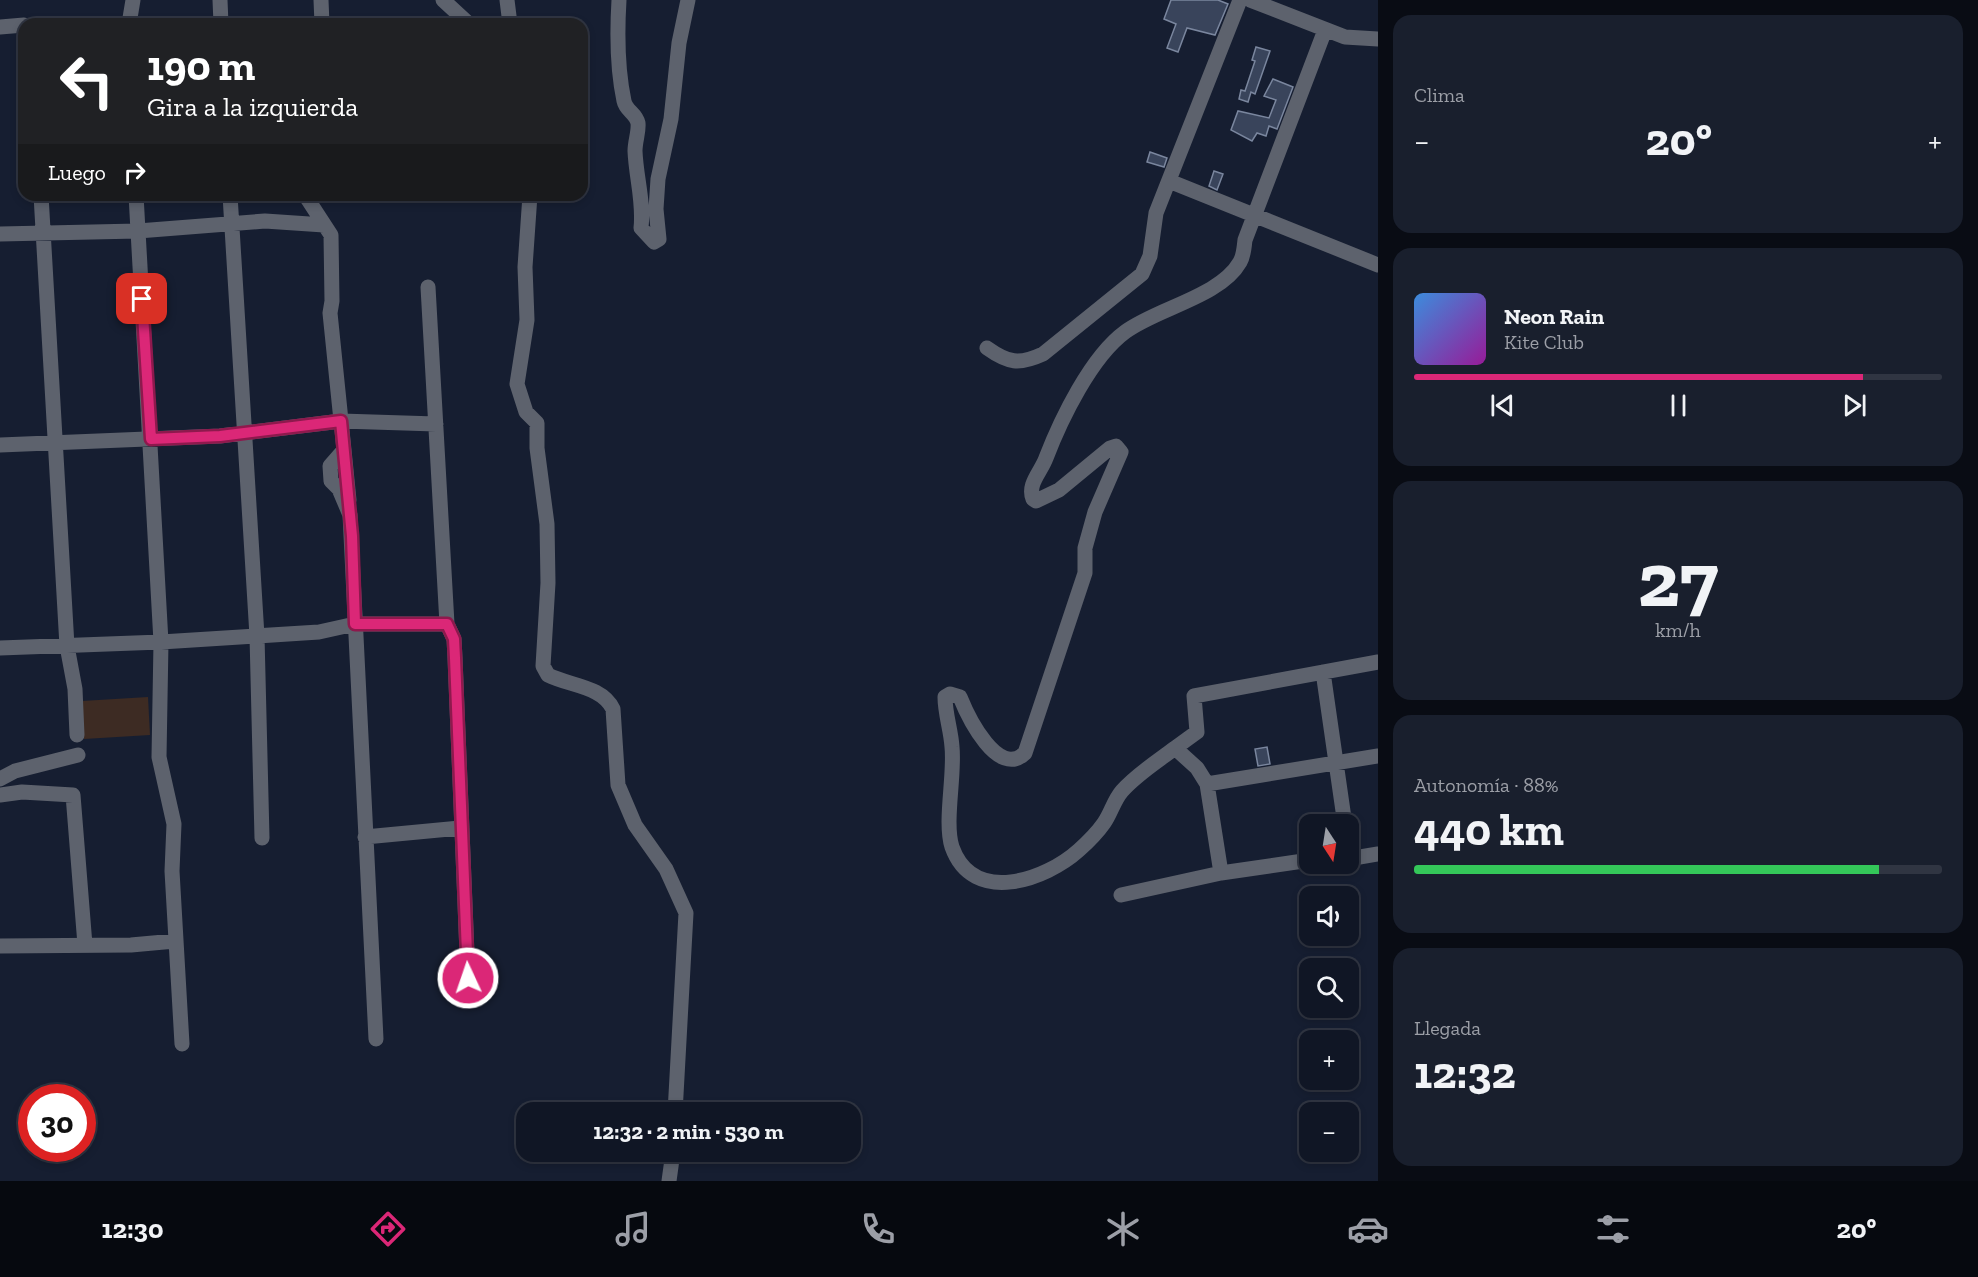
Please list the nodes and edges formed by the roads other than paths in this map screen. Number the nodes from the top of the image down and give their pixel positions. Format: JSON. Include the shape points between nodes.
{"nodes":[{"id":1,"x":133,"y":0,"type":"edge"},
{"id":2,"x":220,"y":0,"type":"edge"},
{"id":3,"x":321,"y":0,"type":"edge"},
{"id":4,"x":443,"y":0,"type":"edge"},
{"id":5,"x":507,"y":0,"type":"edge"},
{"id":6,"x":619,"y":0,"type":"edge"},
{"id":7,"x":688,"y":0,"type":"edge"},
{"id":8,"x":1240,"y":0,"type":"edge"},
{"id":9,"x":1250,"y":0,"type":"edge"},
{"id":10,"x":130,"y":18,"type":"edge"},
{"id":11,"x":221,"y":18,"type":"edge"},
{"id":12,"x":322,"y":18,"type":"edge"},
{"id":13,"x":462,"y":18,"type":"edge"},
{"id":14,"x":509,"y":18,"type":"edge"},
{"id":15,"x":18,"y":26,"type":"edge"},
{"id":16,"x":0,"y":27,"type":"edge"},
{"id":17,"x":1324,"y":30,"type":"junction"},
{"id":18,"x":1378,"y":39,"type":"edge"},
{"id":19,"x":1169,"y":181,"type":"junction"},
{"id":20,"x":41,"y":201,"type":"edge"},
{"id":21,"x":136,"y":201,"type":"edge"},
{"id":22,"x":230,"y":201,"type":"edge"},
{"id":23,"x":309,"y":201,"type":"edge"},
{"id":24,"x":530,"y":201,"type":"edge"},
{"id":25,"x":1254,"y":217,"type":"junction"},
{"id":26,"x":231,"y":222,"type":"junction"},
{"id":27,"x":324,"y":225,"type":"junction"},
{"id":28,"x":138,"y":231,"type":"junction"},
{"id":29,"x":42,"y":232,"type":"junction"},
{"id":30,"x":0,"y":234,"type":"edge"},
{"id":31,"x":1378,"y":265,"type":"edge"},
{"id":32,"x":428,"y":287,"type":"dead end"},
{"id":33,"x":987,"y":348,"type":"dead end"},
{"id":34,"x":341,"y":421,"type":"junction"},
{"id":35,"x":436,"y":424,"type":"junction"},
{"id":36,"x":245,"y":433,"type":"junction"},
{"id":37,"x":151,"y":439,"type":"junction"},
{"id":38,"x":54,"y":444,"type":"junction"},
{"id":39,"x":0,"y":445,"type":"edge"},
{"id":40,"x":355,"y":624,"type":"junction"},
{"id":41,"x":447,"y":624,"type":"junction"},
{"id":42,"x":257,"y":636,"type":"junction"},
{"id":43,"x":161,"y":642,"type":"junction"},
{"id":44,"x":67,"y":646,"type":"junction"},
{"id":45,"x":0,"y":648,"type":"edge"},
{"id":46,"x":1378,"y":662,"type":"edge"},
{"id":47,"x":1323,"y":672,"type":"junction"},
{"id":48,"x":77,"y":735,"type":"dead end"},
{"id":49,"x":1175,"y":748,"type":"junction"},
{"id":50,"x":78,"y":755,"type":"dead end"},
{"id":51,"x":1378,"y":756,"type":"edge"},
{"id":52,"x":1335,"y":763,"type":"junction"},
{"id":53,"x":0,"y":778,"type":"edge"},
{"id":54,"x":1207,"y":784,"type":"junction"},
{"id":55,"x":0,"y":795,"type":"edge"},
{"id":56,"x":1343,"y":814,"type":"edge"},
{"id":57,"x":460,"y":828,"type":"junction"},
{"id":58,"x":365,"y":837,"type":"junction"},
{"id":59,"x":262,"y":838,"type":"dead end"},
{"id":60,"x":1359,"y":854,"type":"edge"},
{"id":61,"x":1378,"y":854,"type":"edge"},
{"id":62,"x":1299,"y":862,"type":"edge"},
{"id":63,"x":1221,"y":873,"type":"junction"},
{"id":64,"x":1121,"y":895,"type":"dead end"},
{"id":65,"x":175,"y":941,"type":"junction"},
{"id":66,"x":85,"y":945,"type":"junction"},
{"id":67,"x":0,"y":946,"type":"edge"},
{"id":68,"x":468,"y":978,"type":"dead end"},
{"id":69,"x":376,"y":1039,"type":"dead end"},
{"id":70,"x":182,"y":1044,"type":"dead end"},
{"id":71,"x":676,"y":1102,"type":"edge"},
{"id":72,"x":672,"y":1162,"type":"edge"},
{"id":73,"x":669,"y":1181,"type":"edge"}],
"edges":[{"from":1,"to":10,"type":"street"},
{"from":2,"to":11,"type":"street"},
{"from":3,"to":12,"type":"street"},
{"from":4,"to":13,"type":"street"},
{"from":5,"to":14,"type":"street"},
{"from":6,"to":7,"type":"street","via":[[619,76],[626,109],[636,117],[638,127],[634,147],[641,228],[654,242],[659,240],[658,179]]},
{"from":8,"to":19,"type":"street"},
{"from":9,"to":17,"type":"street"},
{"from":15,"to":16,"type":"street"},
{"from":17,"to":18,"type":"street","via":[[1345,37]]},
{"from":17,"to":25,"type":"street"},
{"from":19,"to":25,"type":"street"},
{"from":19,"to":33,"type":"street","via":[[1156,213],[1147,266],[1125,289],[1030,360],[1011,363]]},
{"from":20,"to":29,"type":"street"},
{"from":21,"to":28,"type":"street"},
{"from":22,"to":26,"type":"street"},
{"from":23,"to":27,"type":"street"},
{"from":24,"to":71,"type":"street","via":[[525,267],[527,320],[517,384],[526,412],[537,423],[547,524],[543,666],[548,675],[602,694],[609,701],[613,709],[618,784],[635,825],[666,869],[686,913]]},
{"from":25,"to":31,"type":"street"},
{"from":25,"to":49,"type":"street","via":[[1235,270],[1211,287],[1124,332],[1061,418],[1032,486],[1036,501],[1059,490],[1110,448],[1116,446],[1121,452],[1095,512],[1085,548],[1085,573],[1025,753],[1007,759],[994,752],[960,697],[945,697],[952,748],[950,828],[955,855],[968,871],[985,880],[1015,882],[1039,877],[1078,851],[1104,823],[1121,792]]},
{"from":26,"to":27,"type":"street"},
{"from":26,"to":28,"type":"street"},
{"from":26,"to":36,"type":"street"},
{"from":27,"to":34,"type":"street","via":[[333,248],[330,313]]},
{"from":28,"to":29,"type":"street"},
{"from":28,"to":37,"type":"street"},
{"from":29,"to":30,"type":"street"},
{"from":29,"to":38,"type":"street"},
{"from":32,"to":35,"type":"street"},
{"from":34,"to":35,"type":"street"},
{"from":34,"to":36,"type":"street"},
{"from":34,"to":40,"type":"street","via":[[344,450],[330,466],[331,481],[339,489],[350,515]]},
{"from":35,"to":41,"type":"street"},
{"from":36,"to":37,"type":"street"},
{"from":36,"to":42,"type":"street"},
{"from":37,"to":38,"type":"street"},
{"from":37,"to":43,"type":"street"},
{"from":38,"to":39,"type":"street"},
{"from":38,"to":44,"type":"street"},
{"from":40,"to":41,"type":"street"},
{"from":40,"to":42,"type":"street","via":[[319,632]]},
{"from":40,"to":58,"type":"street"},
{"from":41,"to":57,"type":"street","via":[[454,639]]},
{"from":42,"to":43,"type":"street"},
{"from":42,"to":59,"type":"street"},
{"from":43,"to":44,"type":"street"},
{"from":43,"to":65,"type":"street","via":[[159,757],[174,824]]},
{"from":44,"to":45,"type":"street"},
{"from":44,"to":48,"type":"street","via":[[75,689]]},
{"from":46,"to":47,"type":"street"},
{"from":47,"to":49,"type":"street","via":[[1194,696],[1197,732]]},
{"from":47,"to":52,"type":"street"},
{"from":49,"to":54,"type":"street","via":[[1197,768]]},
{"from":50,"to":53,"type":"street"},
{"from":51,"to":52,"type":"street"},
{"from":52,"to":54,"type":"street"},
{"from":52,"to":56,"type":"street"},
{"from":54,"to":63,"type":"street"},
{"from":55,"to":66,"type":"street","via":[[73,795]]},
{"from":57,"to":58,"type":"street"},
{"from":57,"to":68,"type":"street"},
{"from":58,"to":69,"type":"street"},
{"from":60,"to":61,"type":"street"},
{"from":62,"to":63,"type":"street"},
{"from":63,"to":64,"type":"street"},
{"from":65,"to":66,"type":"street"},
{"from":65,"to":70,"type":"street"},
{"from":66,"to":67,"type":"street"},
{"from":72,"to":73,"type":"street"}]}
